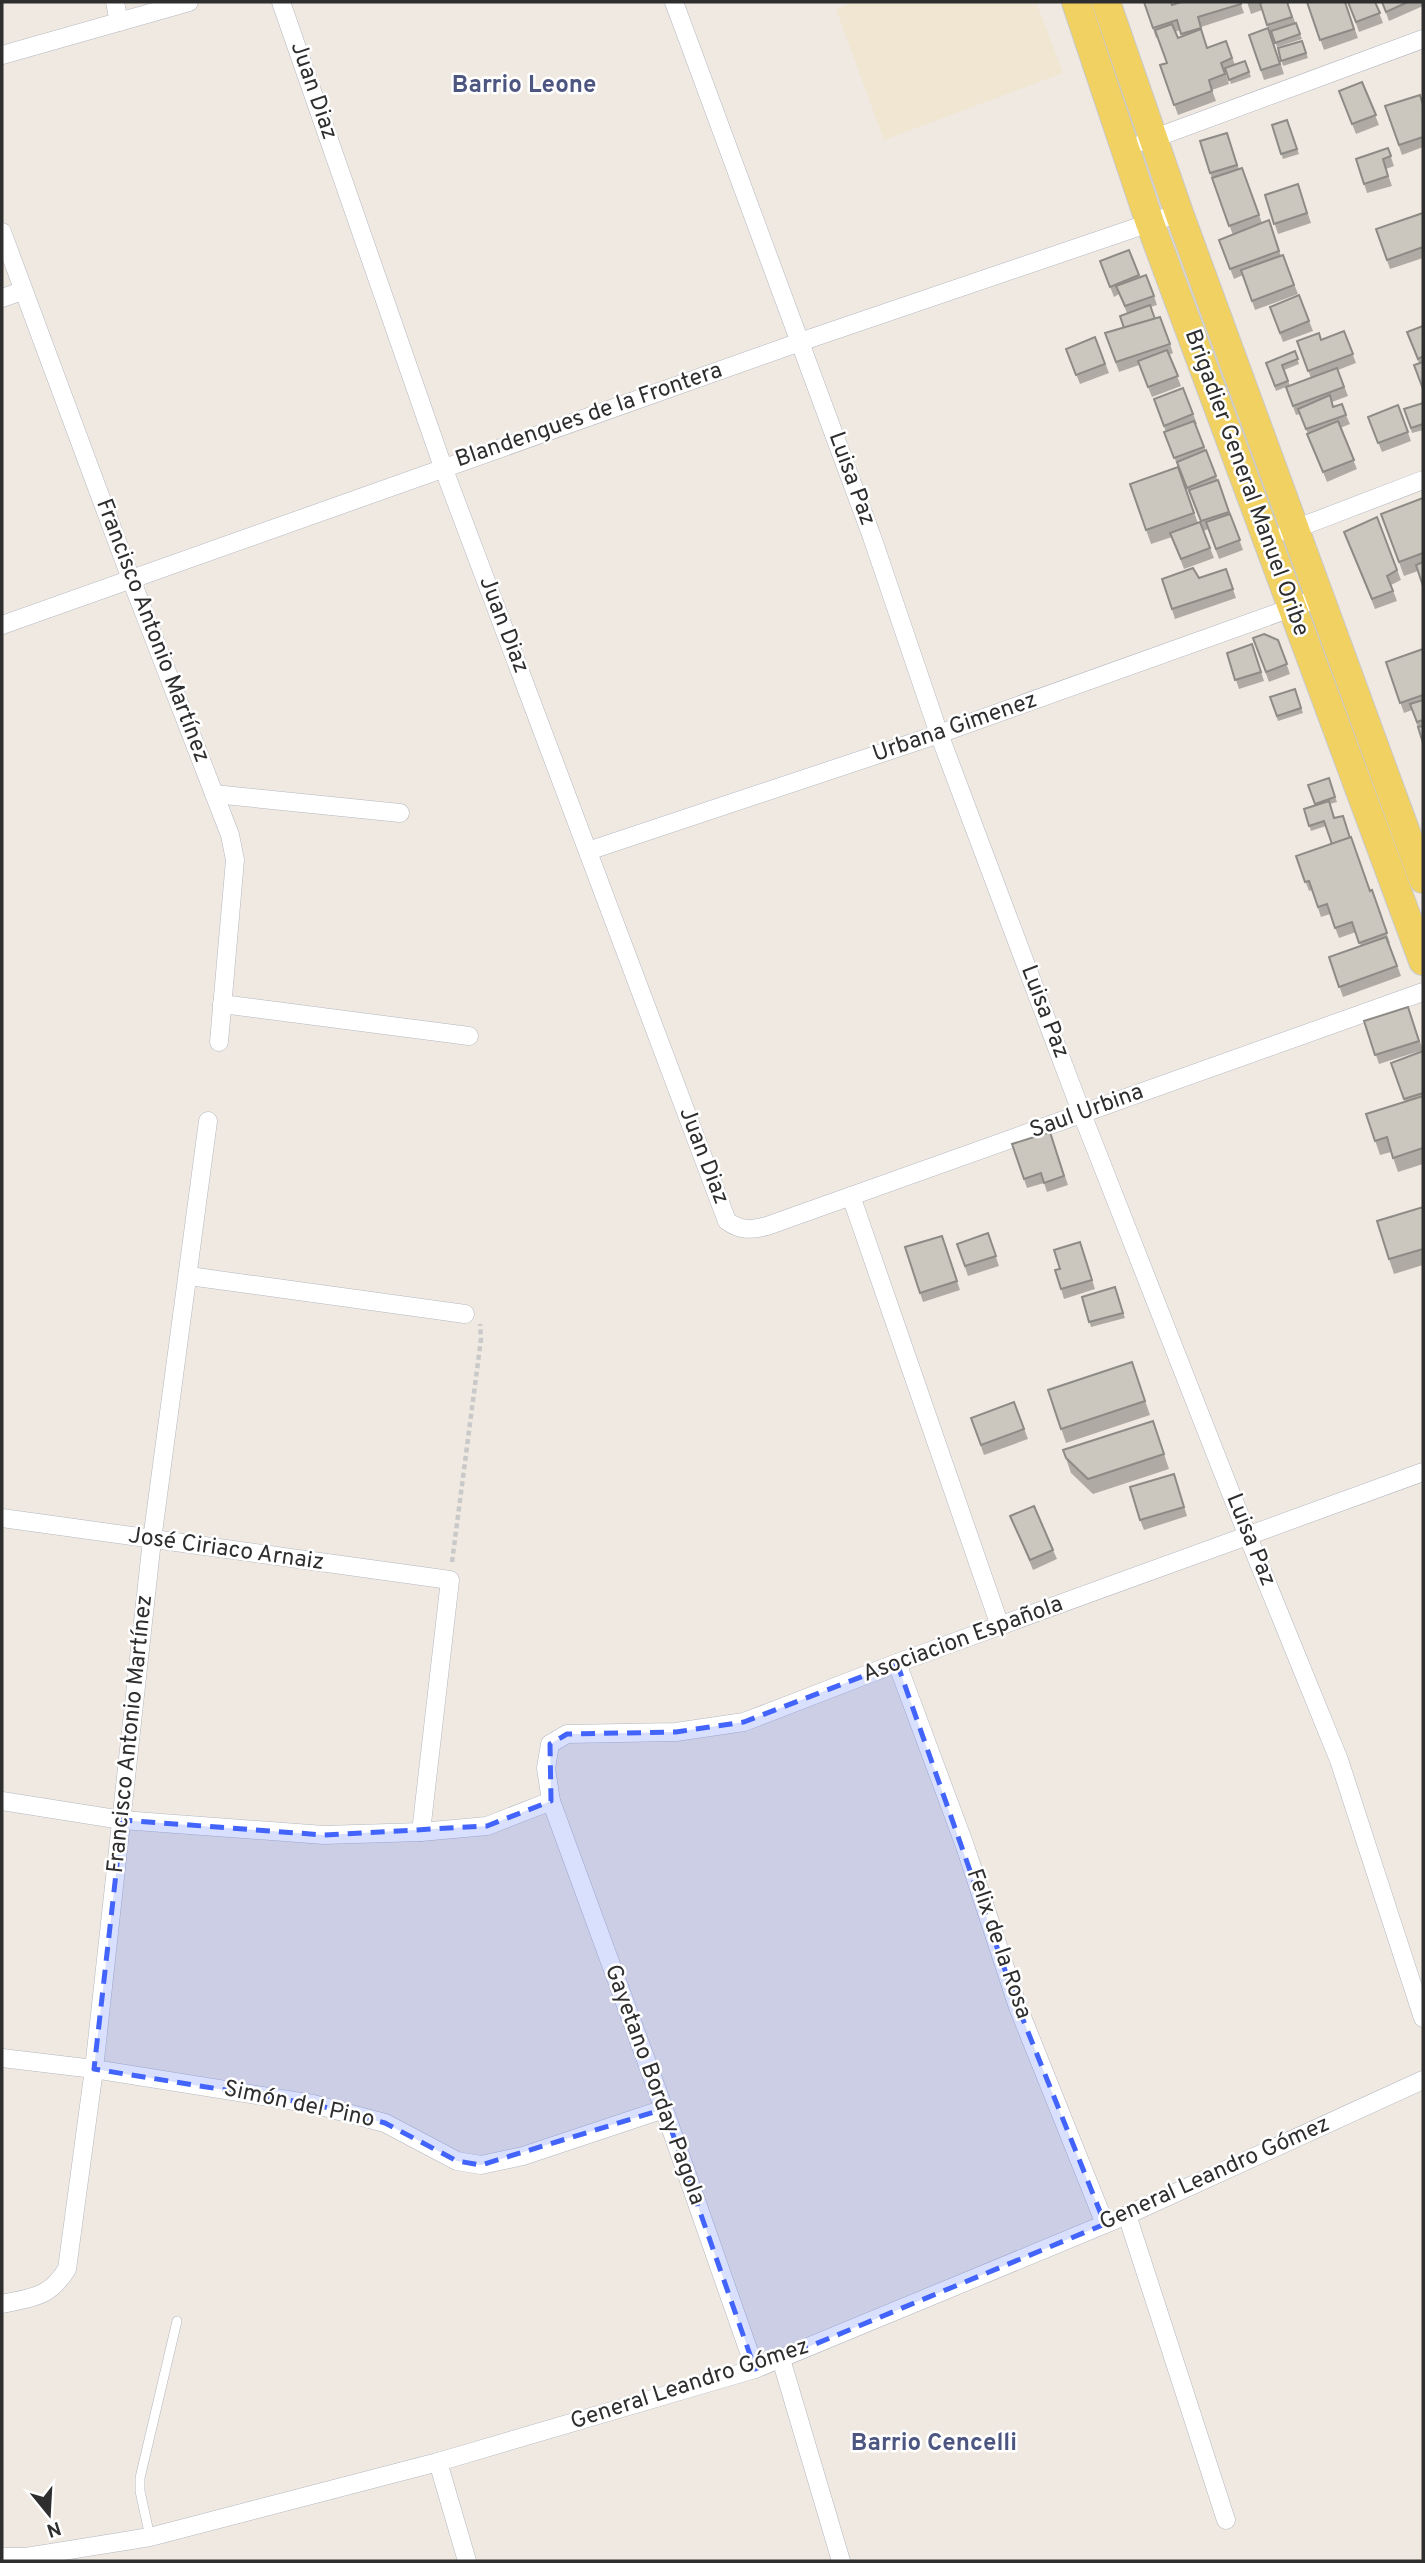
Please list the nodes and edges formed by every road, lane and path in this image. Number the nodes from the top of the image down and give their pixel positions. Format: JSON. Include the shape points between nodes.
{"nodes":[{"id":1,"x":115,"y":2,"type":"edge"},
{"id":2,"x":189,"y":2,"type":"edge"},
{"id":3,"x":281,"y":2,"type":"edge"},
{"id":4,"x":674,"y":2,"type":"edge"},
{"id":5,"x":1076,"y":2,"type":"edge"},
{"id":6,"x":1106,"y":2,"type":"edge"},
{"id":7,"x":119,"y":22,"type":"junction"},
{"id":8,"x":1423,"y":39,"type":"edge"},
{"id":9,"x":2,"y":55,"type":"edge"},
{"id":10,"x":1153,"y":139,"type":"junction"},
{"id":11,"x":1126,"y":148,"type":"junction"},
{"id":12,"x":1178,"y":213,"type":"junction"},
{"id":13,"x":1150,"y":223,"type":"junction"},
{"id":14,"x":2,"y":232,"type":"edge"},
{"id":15,"x":22,"y":291,"type":"junction"},
{"id":16,"x":2,"y":298,"type":"edge"},
{"id":17,"x":800,"y":342,"type":"junction"},
{"id":18,"x":443,"y":467,"type":"junction"},
{"id":19,"x":1423,"y":480,"type":"edge"},
{"id":20,"x":1294,"y":530,"type":"junction"},
{"id":21,"x":1267,"y":539,"type":"junction"},
{"id":22,"x":131,"y":579,"type":"junction"},
{"id":23,"x":1319,"y":598,"type":"junction"},
{"id":24,"x":1292,"y":608,"type":"junction"},
{"id":25,"x":2,"y":625,"type":"edge"},
{"id":26,"x":939,"y":734,"type":"junction"},
{"id":27,"x":214,"y":794,"type":"junction"},
{"id":28,"x":400,"y":813,"type":"dead end"},
{"id":29,"x":588,"y":851,"type":"junction"},
{"id":30,"x":1423,"y":878,"type":"edge"},
{"id":31,"x":1423,"y":961,"type":"edge"},
{"id":32,"x":1423,"y":992,"type":"edge"},
{"id":33,"x":222,"y":1004,"type":"junction"},
{"id":34,"x":469,"y":1036,"type":"dead end"},
{"id":35,"x":219,"y":1042,"type":"dead end"},
{"id":36,"x":1082,"y":1114,"type":"junction"},
{"id":37,"x":208,"y":1121,"type":"dead end"},
{"id":38,"x":851,"y":1196,"type":"junction"},
{"id":39,"x":750,"y":1230,"type":"joint"},
{"id":40,"x":189,"y":1276,"type":"junction"},
{"id":41,"x":466,"y":1314,"type":"joint"},
{"id":42,"x":1423,"y":1472,"type":"edge"},
{"id":43,"x":2,"y":1518,"type":"edge"},
{"id":44,"x":1247,"y":1534,"type":"junction"},
{"id":45,"x":152,"y":1539,"type":"junction"},
{"id":46,"x":450,"y":1580,"type":"junction"},
{"id":47,"x":1000,"y":1626,"type":"junction"},
{"id":48,"x":897,"y":1663,"type":"junction"},
{"id":49,"x":2,"y":1801,"type":"edge"},
{"id":50,"x":551,"y":1801,"type":"junction"},
{"id":51,"x":122,"y":1821,"type":"junction"},
{"id":52,"x":421,"y":1832,"type":"junction"},
{"id":53,"x":1423,"y":2018,"type":"edge"},
{"id":54,"x":2,"y":2058,"type":"edge"},
{"id":55,"x":94,"y":2068,"type":"junction"},
{"id":56,"x":1423,"y":2080,"type":"edge"},
{"id":57,"x":664,"y":2109,"type":"junction"},
{"id":58,"x":1128,"y":2214,"type":"junction"},
{"id":59,"x":1105,"y":2224,"type":"junction"},
{"id":60,"x":2,"y":2304,"type":"edge"},
{"id":61,"x":177,"y":2321,"type":"dead end"},
{"id":62,"x":781,"y":2359,"type":"junction"},
{"id":63,"x":755,"y":2369,"type":"junction"},
{"id":64,"x":438,"y":2462,"type":"junction"},
{"id":65,"x":1226,"y":2520,"type":"dead end"},
{"id":66,"x":150,"y":2537,"type":"junction"},
{"id":67,"x":2,"y":2557,"type":"edge"},
{"id":68,"x":467,"y":2561,"type":"edge"},
{"id":69,"x":841,"y":2561,"type":"edge"}],
"edges":[{"from":1,"to":7,"type":"street"},
{"from":2,"to":7,"type":"street"},
{"from":3,"to":18,"type":"street","name":"Juan Diaz"},
{"from":4,"to":17,"type":"street","name":"Luisa Paz"},
{"from":5,"to":11,"type":"main road","name":"Brigadier General Manuel Oribe"},
{"from":6,"to":10,"type":"main road","name":"Brigadier General Manuel Oribe"},
{"from":7,"to":9,"type":"street"},
{"from":8,"to":10,"type":"street"},
{"from":10,"to":11,"type":"street"},
{"from":10,"to":12,"type":"main road","name":"Brigadier General Manuel Oribe"},
{"from":11,"to":13,"type":"main road","name":"Brigadier General Manuel Oribe"},
{"from":12,"to":13,"type":"street","name":"Blandengues de la Frontera"},
{"from":12,"to":20,"type":"main road","name":"Brigadier General Manuel Oribe"},
{"from":13,"to":17,"type":"street","name":"Blandengues de la Frontera"},
{"from":13,"to":21,"type":"main road","name":"Brigadier General Manuel Oribe"},
{"from":14,"to":15,"type":"street","name":"Francisco Antonio Martínez"},
{"from":15,"to":16,"type":"street"},
{"from":15,"to":22,"type":"street","name":"Francisco Antonio Martínez"},
{"from":17,"to":18,"type":"street","name":"Blandengues de la Frontera"},
{"from":17,"to":26,"type":"street","name":"Luisa Paz"},
{"from":18,"to":22,"type":"street","name":"Blandengues de la Frontera"},
{"from":18,"to":29,"type":"street","name":"Juan Diaz"},
{"from":19,"to":20,"type":"street"},
{"from":20,"to":21,"type":"street"},
{"from":20,"to":23,"type":"main road","name":"Brigadier General Manuel Oribe"},
{"from":21,"to":24,"type":"main road","name":"Brigadier General Manuel Oribe"},
{"from":22,"to":25,"type":"street","name":"Blandengues de la Frontera"},
{"from":22,"to":27,"type":"street","name":"Francisco Antonio Martínez"},
{"from":23,"to":24,"type":"street","name":"Urbana Gimenez"},
{"from":23,"to":30,"type":"main road","name":"Brigadier General Manuel Oribe"},
{"from":24,"to":26,"type":"street","name":"Urbana Gimenez"},
{"from":24,"to":31,"type":"main road","name":"Brigadier General Manuel Oribe"},
{"from":26,"to":29,"type":"street","name":"Urbana Gimenez"},
{"from":26,"to":36,"type":"street","name":"Luisa Paz"},
{"from":27,"to":28,"type":"street"},
{"from":27,"to":33,"type":"street","name":"Francisco Antonio Martínez","via":[[235,860]]},
{"from":29,"to":39,"type":"street","name":"Juan Diaz","via":[[727,1221]]},
{"from":32,"to":36,"type":"street","name":"Saul Urbina"},
{"from":33,"to":34,"type":"street"},
{"from":33,"to":35,"type":"street","name":"Francisco Antonio Martínez"},
{"from":36,"to":38,"type":"street","name":"Saul Urbina"},
{"from":36,"to":44,"type":"street","name":"Luisa Paz"},
{"from":37,"to":40,"type":"street","name":"Francisco Antonio Martínez"},
{"from":38,"to":39,"type":"street","name":"Saul Urbina"},
{"from":38,"to":47,"type":"street"},
{"from":40,"to":41,"type":"street"},
{"from":40,"to":45,"type":"street","name":"Francisco Antonio Martínez"},
{"from":41,"to":46,"type":"path","via":[[480,1324],[481,1339]]},
{"from":42,"to":44,"type":"street","name":"Asociacion Española"},
{"from":43,"to":45,"type":"street","name":"José Ciriaco Arnaiz"},
{"from":44,"to":47,"type":"street","name":"Asociacion Española"},
{"from":44,"to":53,"type":"street","name":"Luisa Paz","via":[[1339,1760]]},
{"from":45,"to":46,"type":"street","name":"José Ciriaco Arnaiz"},
{"from":45,"to":51,"type":"street","name":"Francisco Antonio Martínez"},
{"from":46,"to":52,"type":"street"},
{"from":47,"to":48,"type":"street","name":"Asociacion Española"},
{"from":48,"to":50,"type":"street","name":"Asociacion Española","via":[[744,1723],[676,1731],[567,1734],[550,1744],[546,1769]]},
{"from":48,"to":59,"type":"street","name":"Felix de la Rosa","via":[[1018,2007]]},
{"from":49,"to":51,"type":"street"},
{"from":50,"to":52,"type":"street","via":[[487,1826]]},
{"from":50,"to":57,"type":"street","name":"Gayetano Borday Pagola"},
{"from":51,"to":52,"type":"street","via":[[324,1835]]},
{"from":51,"to":55,"type":"street","name":"Francisco Antonio Martínez"},
{"from":54,"to":55,"type":"street","name":"Simón del Pino"},
{"from":55,"to":57,"type":"street","name":"Simón del Pino","via":[[313,2104],[385,2123],[457,2161],[481,2165],[523,2156]]},
{"from":55,"to":60,"type":"street","name":"Francisco Antonio Martínez","via":[[67,2269],[58,2284],[42,2295]]},
{"from":56,"to":58,"type":"street","name":"General Leandro Gómez"},
{"from":57,"to":63,"type":"street","name":"Gayetano Borday Pagola"},
{"from":58,"to":59,"type":"street","name":"General Leandro Gómez"},
{"from":58,"to":65,"type":"street"},
{"from":59,"to":62,"type":"street","name":"General Leandro Gómez"},
{"from":61,"to":66,"type":"lane","via":[[140,2478]]},
{"from":62,"to":63,"type":"street","name":"General Leandro Gómez"},
{"from":62,"to":69,"type":"street"},
{"from":63,"to":64,"type":"street","name":"General Leandro Gómez"},
{"from":64,"to":66,"type":"street","name":"General Leandro Gómez"},
{"from":64,"to":68,"type":"street"},
{"from":66,"to":67,"type":"street","name":"General Leandro Gómez"}]}
